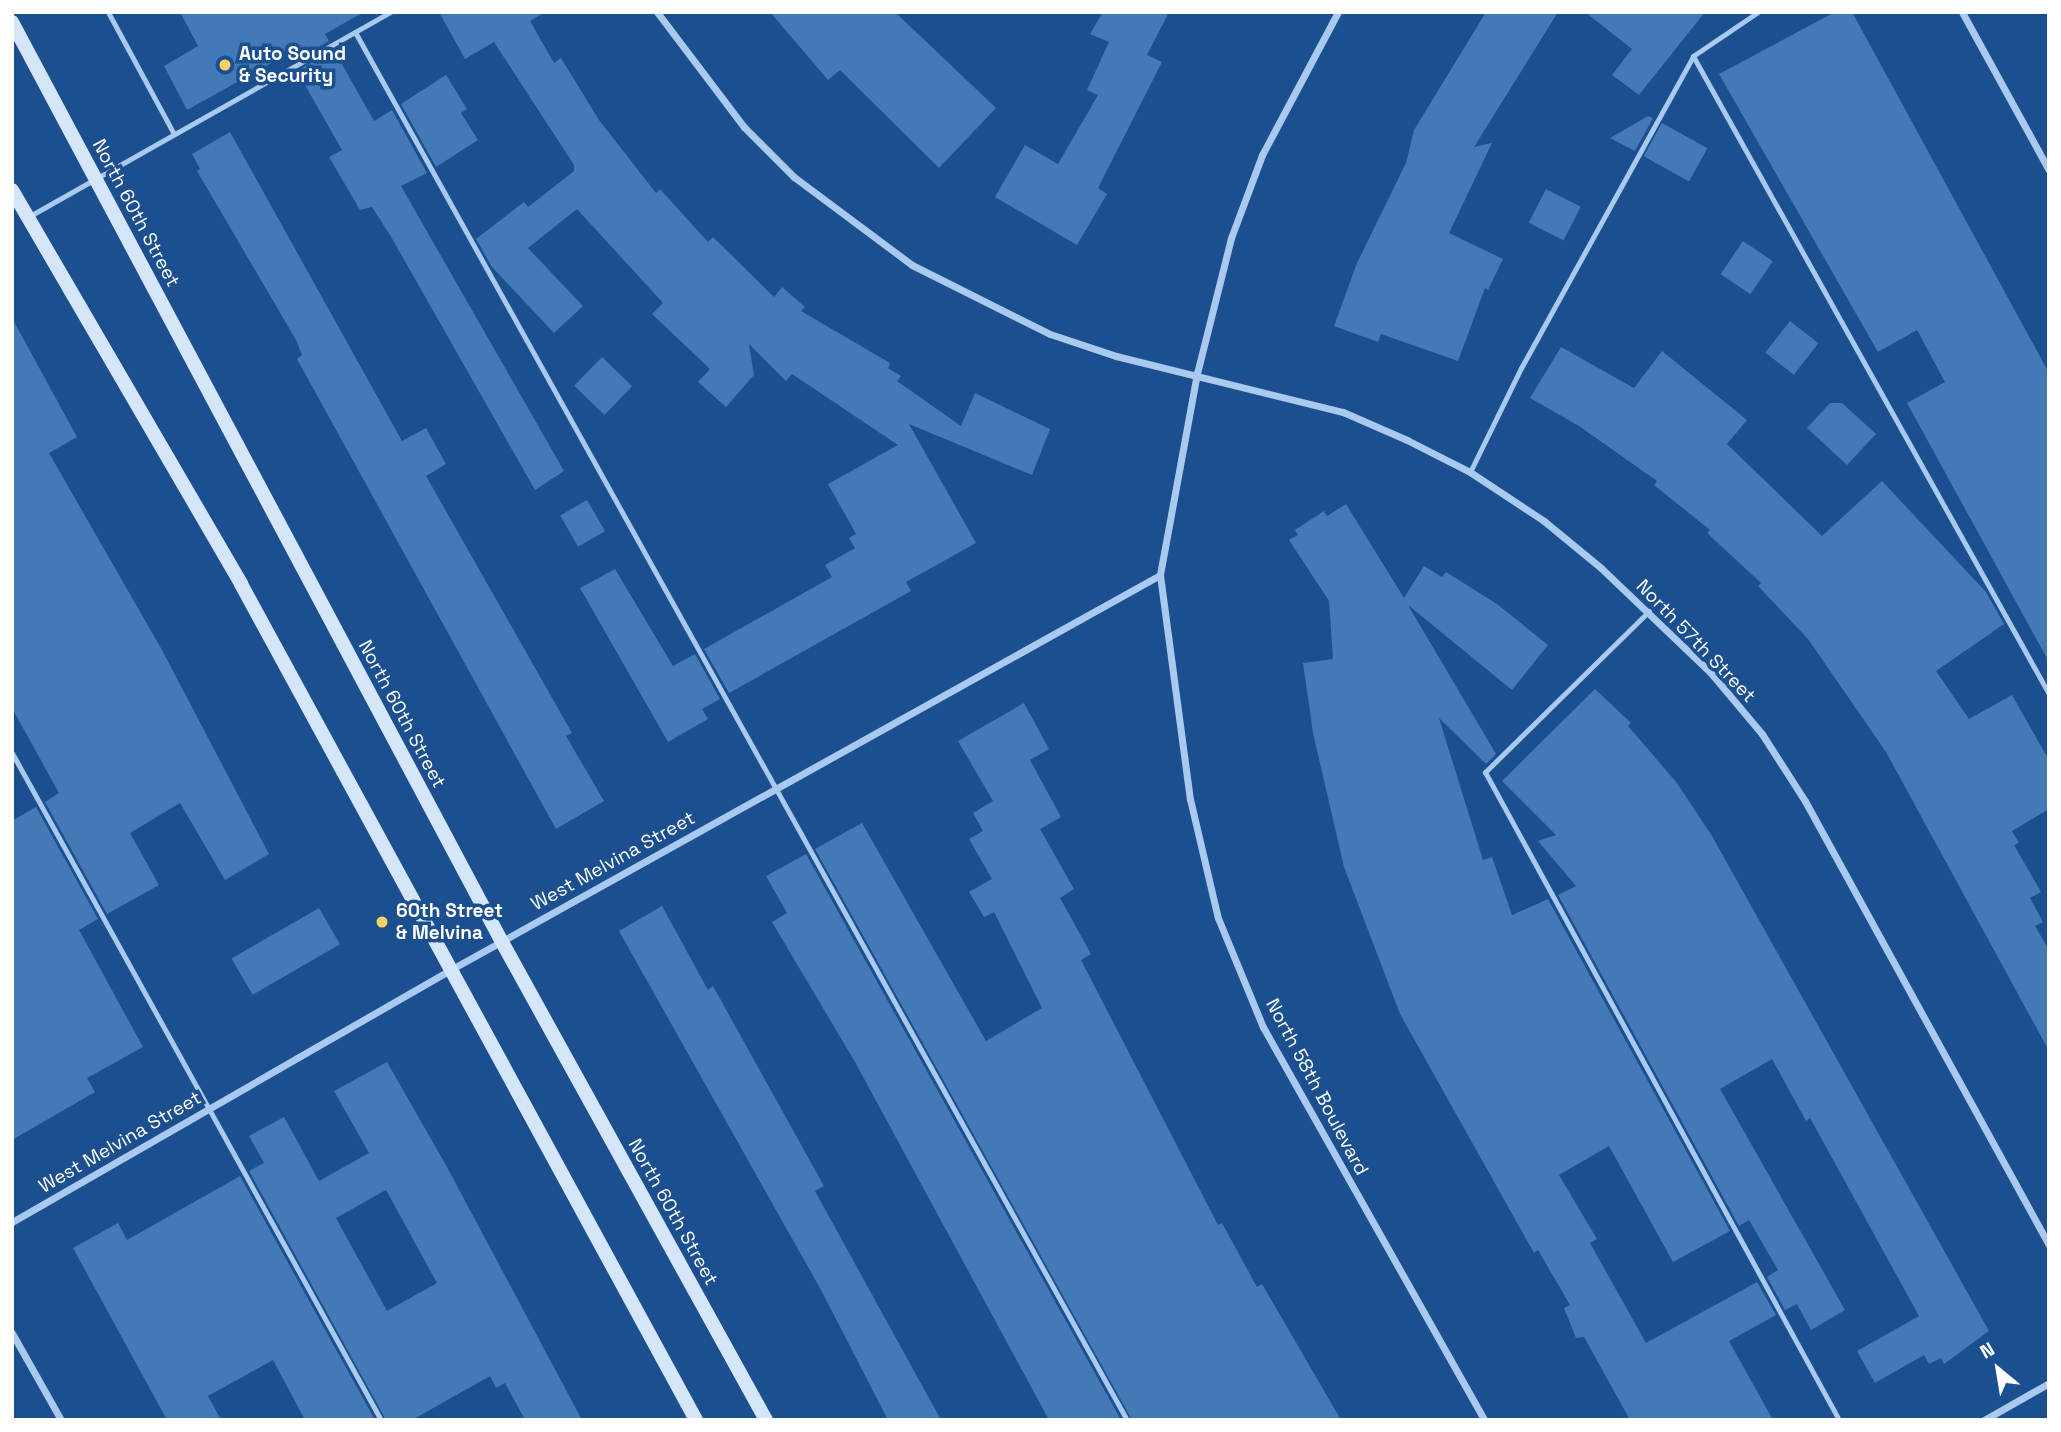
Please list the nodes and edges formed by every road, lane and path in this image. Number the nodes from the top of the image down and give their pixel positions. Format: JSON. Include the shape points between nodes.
{"nodes":[{"id":1,"x":108,"y":12,"type":"edge"},
{"id":2,"x":391,"y":12,"type":"edge"},
{"id":3,"x":657,"y":12,"type":"edge"},
{"id":4,"x":1338,"y":12,"type":"edge"},
{"id":5,"x":1758,"y":12,"type":"edge"},
{"id":6,"x":1962,"y":12,"type":"edge"},
{"id":7,"x":12,"y":22,"type":"edge"},
{"id":8,"x":355,"y":32,"type":"junction"},
{"id":9,"x":1693,"y":56,"type":"junction"},
{"id":10,"x":173,"y":132,"type":"junction"},
{"id":11,"x":2049,"y":170,"type":"edge"},
{"id":12,"x":95,"y":178,"type":"junction"},
{"id":13,"x":12,"y":190,"type":"edge"},
{"id":14,"x":27,"y":217,"type":"junction"},
{"id":15,"x":1197,"y":373,"type":"junction"},
{"id":16,"x":1470,"y":472,"type":"junction"},
{"id":17,"x":1160,"y":575,"type":"junction"},
{"id":18,"x":1649,"y":611,"type":"junction"},
{"id":19,"x":2049,"y":694,"type":"edge"},
{"id":20,"x":12,"y":753,"type":"edge"},
{"id":21,"x":779,"y":787,"type":"junction"},
{"id":22,"x":502,"y":942,"type":"junction"},
{"id":23,"x":450,"y":970,"type":"junction"},
{"id":24,"x":208,"y":1110,"type":"junction"},
{"id":25,"x":12,"y":1222,"type":"edge"},
{"id":26,"x":2049,"y":1245,"type":"edge"},
{"id":27,"x":12,"y":1333,"type":"edge"},
{"id":28,"x":2049,"y":1383,"type":"edge"},
{"id":29,"x":61,"y":1420,"type":"edge"},
{"id":30,"x":381,"y":1420,"type":"edge"},
{"id":31,"x":696,"y":1420,"type":"edge"},
{"id":32,"x":766,"y":1420,"type":"edge"},
{"id":33,"x":1127,"y":1420,"type":"edge"},
{"id":34,"x":1484,"y":1420,"type":"edge"},
{"id":35,"x":1839,"y":1420,"type":"edge"},
{"id":36,"x":1984,"y":1420,"type":"edge"}],
"edges":[{"from":1,"to":10,"type":"lane"},
{"from":2,"to":8,"type":"lane"},
{"from":3,"to":15,"type":"street","name":"North 57th Street","via":[[697,71],[794,177],[912,265],[1050,334],[1116,356]]},
{"from":4,"to":15,"type":"street","via":[[1262,155],[1231,238]]},
{"from":5,"to":9,"type":"lane"},
{"from":6,"to":11,"type":"street"},
{"from":7,"to":12,"type":"main road","name":"North 60th Street"},
{"from":8,"to":10,"type":"lane"},
{"from":8,"to":21,"type":"lane"},
{"from":9,"to":16,"type":"lane","via":[[1521,368]]},
{"from":9,"to":19,"type":"lane"},
{"from":10,"to":12,"type":"lane"},
{"from":12,"to":14,"type":"lane"},
{"from":12,"to":22,"type":"main road","name":"North 60th Street"},
{"from":13,"to":14,"type":"main road"},
{"from":14,"to":23,"type":"main road","via":[[240,584]]},
{"from":15,"to":16,"type":"street","name":"North 57th Street","via":[[1343,412]]},
{"from":15,"to":17,"type":"street","name":"North 58th Boulevard"},
{"from":16,"to":18,"type":"street","name":"North 57th Street","via":[[1544,522]]},
{"from":17,"to":21,"type":"street","name":"West Melvina Street"},
{"from":17,"to":34,"type":"street","name":"North 58th Boulevard","via":[[1190,799],[1218,918],[1263,1027]]},
{"from":18,"to":26,"type":"street","name":"North 57th Street","via":[[1710,672],[1762,734],[1805,802]]},
{"from":18,"to":35,"type":"lane","via":[[1485,772]]},
{"from":20,"to":24,"type":"lane"},
{"from":21,"to":22,"type":"street","name":"West Melvina Street"},
{"from":21,"to":33,"type":"lane"},
{"from":22,"to":23,"type":"street","name":"West Melvina Street"},
{"from":22,"to":32,"type":"main road","name":"North 60th Street"},
{"from":23,"to":24,"type":"street","name":"West Melvina Street"},
{"from":23,"to":31,"type":"main road"},
{"from":24,"to":25,"type":"street","name":"West Melvina Street"},
{"from":24,"to":30,"type":"lane"},
{"from":27,"to":29,"type":"street"},
{"from":28,"to":36,"type":"street"}]}
